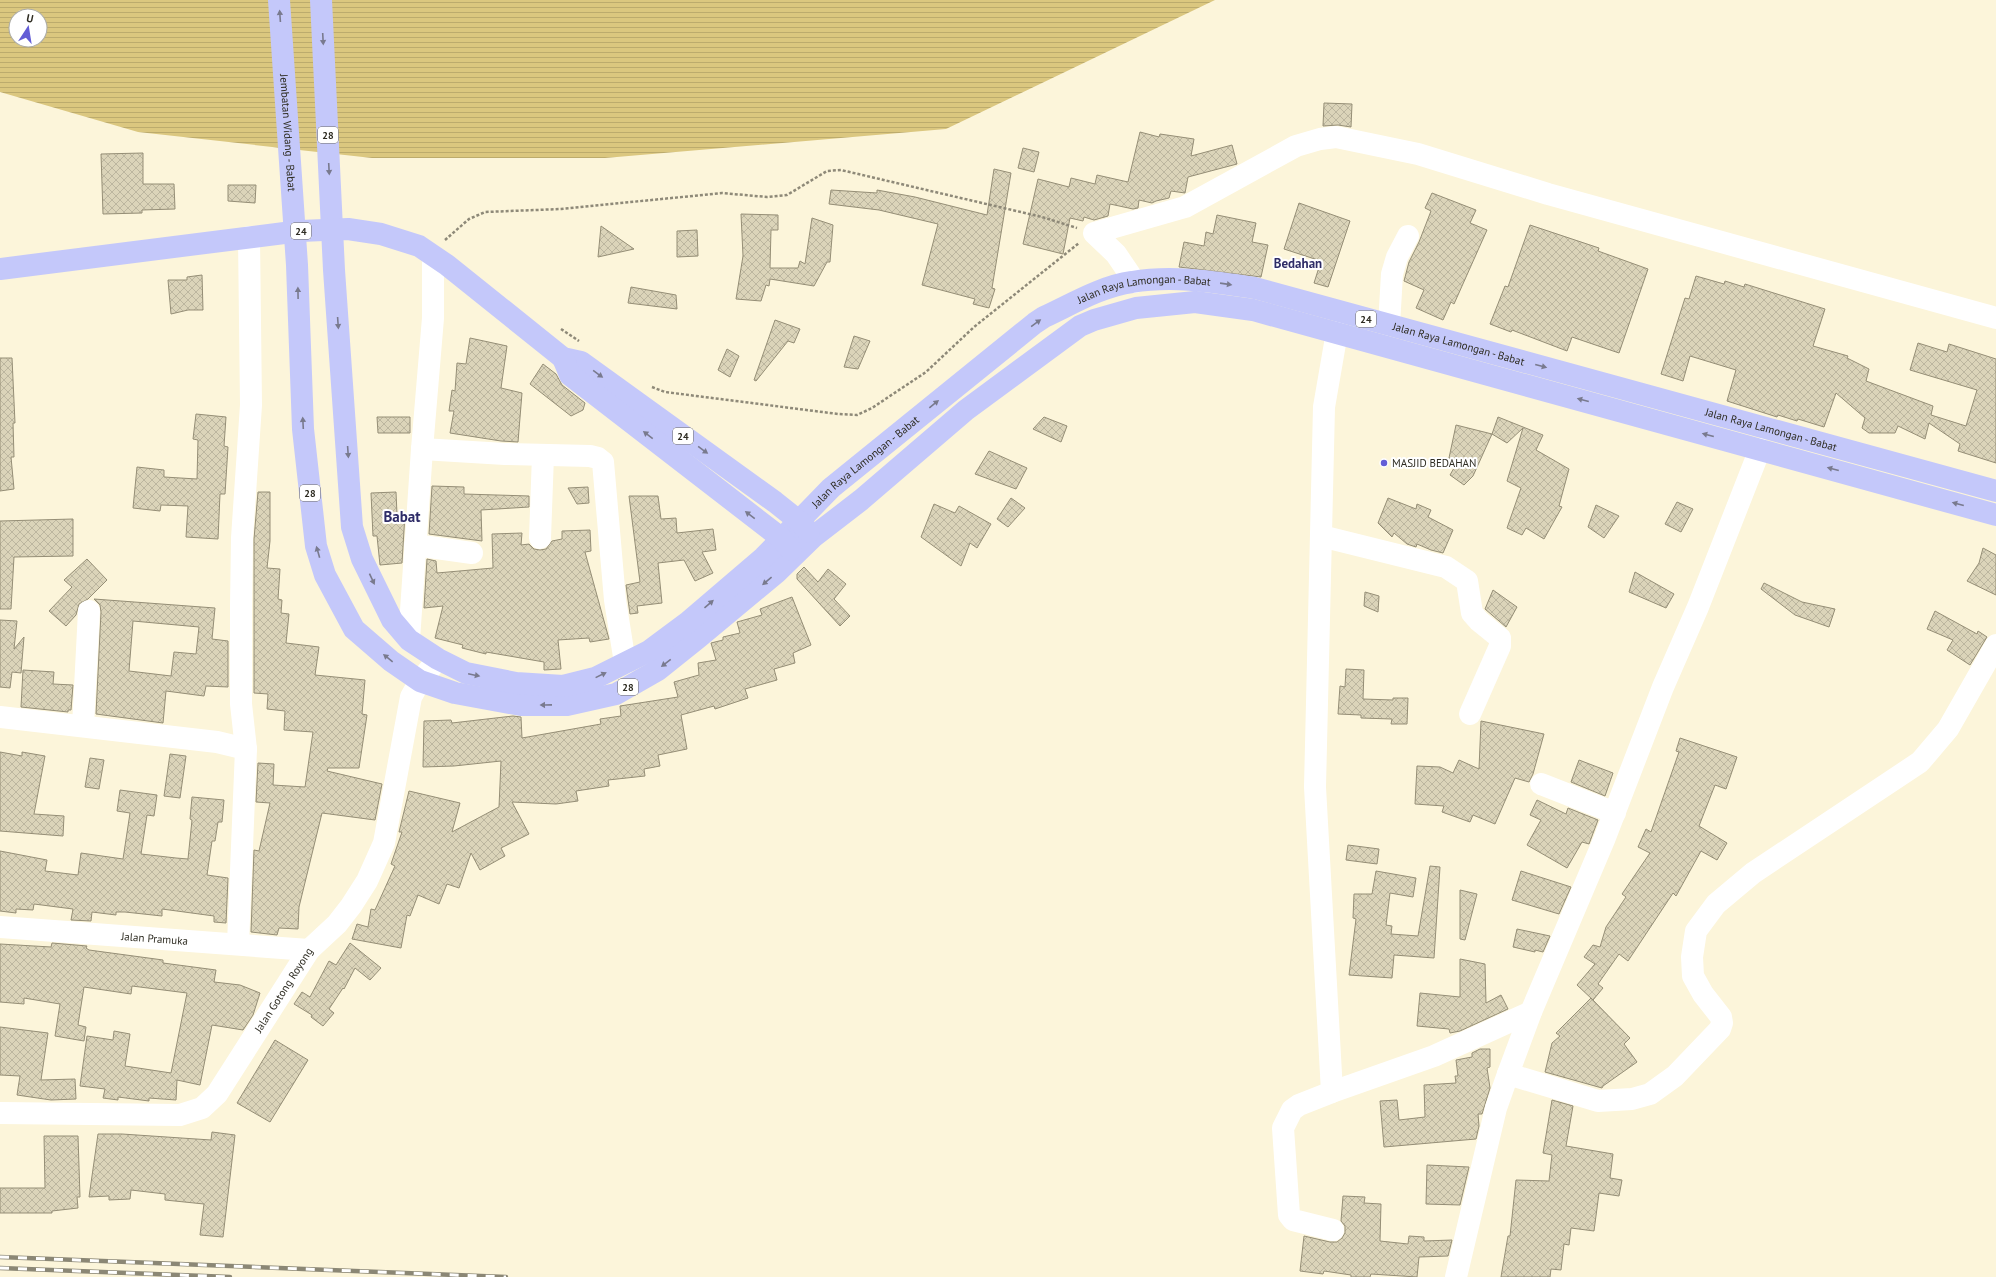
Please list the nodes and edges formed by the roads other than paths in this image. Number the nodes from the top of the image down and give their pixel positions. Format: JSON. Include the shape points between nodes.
{"nodes":[{"id":1,"x":279,"y":0,"type":"edge"},
{"id":2,"x":321,"y":0,"type":"edge"},
{"id":3,"x":1408,"y":236,"type":"dead end"},
{"id":4,"x":250,"y":237,"type":"junction"},
{"id":5,"x":437,"y":250,"type":"junction"},
{"id":6,"x":0,"y":269,"type":"edge"},
{"id":7,"x":1136,"y":282,"type":"junction"},
{"id":8,"x":1996,"y":318,"type":"edge"},
{"id":9,"x":1389,"y":325,"type":"junction"},
{"id":10,"x":1337,"y":332,"type":"junction"},
{"id":11,"x":563,"y":358,"type":"junction"},
{"id":12,"x":422,"y":449,"type":"junction"},
{"id":13,"x":1760,"y":449,"type":"junction"},
{"id":14,"x":543,"y":455,"type":"junction"},
{"id":15,"x":1996,"y":490,"type":"edge"},
{"id":16,"x":1996,"y":514,"type":"edge"},
{"id":17,"x":807,"y":530,"type":"junction"},
{"id":18,"x":1321,"y":536,"type":"junction"},
{"id":19,"x":540,"y":538,"type":"dead end"},
{"id":20,"x":415,"y":545,"type":"junction"},
{"id":21,"x":788,"y":546,"type":"junction"},
{"id":22,"x":472,"y":553,"type":"dead end"},
{"id":23,"x":88,"y":611,"type":"dead end"},
{"id":24,"x":409,"y":640,"type":"junction"},
{"id":25,"x":1996,"y":645,"type":"edge"},
{"id":26,"x":438,"y":659,"type":"junction"},
{"id":27,"x":625,"y":663,"type":"junction"},
{"id":28,"x":420,"y":681,"type":"junction"},
{"id":29,"x":1470,"y":714,"type":"dead end"},
{"id":30,"x":0,"y":717,"type":"edge"},
{"id":31,"x":83,"y":726,"type":"junction"},
{"id":32,"x":246,"y":749,"type":"junction"},
{"id":33,"x":1541,"y":784,"type":"dead end"},
{"id":34,"x":1615,"y":813,"type":"junction"},
{"id":35,"x":0,"y":927,"type":"edge"},
{"id":36,"x":238,"y":944,"type":"junction"},
{"id":37,"x":309,"y":950,"type":"junction"},
{"id":38,"x":1531,"y":1012,"type":"junction"},
{"id":39,"x":1508,"y":1074,"type":"junction"},
{"id":40,"x":1332,"y":1092,"type":"junction"},
{"id":41,"x":0,"y":1113,"type":"edge"},
{"id":42,"x":1333,"y":1230,"type":"dead end"},
{"id":43,"x":1456,"y":1277,"type":"edge"}],
"edges":[{"from":28,"to":1,"type":"highway","name":"Jembatan Widang - Babat","number":"28","one_way":true,"via":[[391,661],[354,629],[325,575],[316,546],[303,428],[297,265]]},
{"from":2,"to":24,"type":"highway","number":"28","one_way":true,"via":[[334,270],[352,527],[362,559],[392,620]]},
{"from":3,"to":9,"type":"street","via":[[1392,274]]},
{"from":4,"to":5,"type":"highway","number":"24","via":[[348,229],[381,234]]},
{"from":4,"to":6,"type":"highway","number":"24"},
{"from":4,"to":32,"type":"street","via":[[251,405],[242,538],[241,606],[241,704]]},
{"from":5,"to":11,"type":"highway","number":"24","via":[[447,265]]},
{"from":5,"to":12,"type":"street"},
{"from":7,"to":8,"type":"street","via":[[1116,254],[1094,233],[1186,207],[1296,146],[1336,137],[1418,154],[1600,209]]},
{"from":7,"to":9,"type":"highway","name":"Jalan Raya Lamongan - Babat","number":"24","one_way":true,"via":[[1175,278],[1255,288]]},
{"from":17,"to":7,"type":"highway","name":"Jalan Raya Lamongan - Babat","number":"24","one_way":true,"via":[[831,488],[1035,323],[1106,289]]},
{"from":9,"to":15,"type":"highway","name":"Jalan Raya Lamongan - Babat","number":"24","one_way":true},
{"from":13,"to":10,"type":"highway","name":"Jalan Raya Lamongan - Babat","number":"24","one_way":true},
{"from":10,"to":17,"type":"highway","name":"Jalan Raya Lamongan - Babat","number":"24","via":[[1254,310],[1195,302],[1136,308],[1094,320],[1066,335],[966,410],[861,500]]},
{"from":10,"to":18,"type":"street","via":[[1324,407]]},
{"from":11,"to":17,"type":"highway","number":"24","one_way":true,"via":[[581,362],[775,502]]},
{"from":21,"to":11,"type":"highway","number":"24","one_way":true,"via":[[570,375]]},
{"from":12,"to":14,"type":"street"},
{"from":12,"to":20,"type":"street"},
{"from":16,"to":13,"type":"highway","name":"Jalan Raya Lamongan - Babat","number":"24","one_way":true},
{"from":13,"to":34,"type":"street","via":[[1698,607],[1663,687]]},
{"from":14,"to":19,"type":"street"},
{"from":14,"to":27,"type":"street","via":[[590,456],[603,462],[615,600]]},
{"from":17,"to":21,"type":"highway","number":"28"},
{"from":18,"to":29,"type":"street","via":[[1446,567],[1468,581],[1472,613],[1500,638],[1500,646]]},
{"from":18,"to":40,"type":"street","via":[[1315,787]]},
{"from":20,"to":22,"type":"street"},
{"from":20,"to":24,"type":"street"},
{"from":27,"to":21,"type":"highway","number":"28","one_way":true,"via":[[649,651],[688,622],[764,557]]},
{"from":21,"to":28,"type":"highway","number":"28","one_way":true,"via":[[776,573],[658,670],[616,694],[567,704],[521,705],[455,693]]},
{"from":23,"to":31,"type":"street"},
{"from":24,"to":26,"type":"highway","number":"28"},
{"from":25,"to":39,"type":"street","via":[[1948,729],[1920,762],[1753,873],[1716,904],[1696,931],[1692,957],[1694,976],[1702,994],[1721,1017],[1722,1023],[1720,1029],[1675,1076],[1650,1094],[1632,1099],[1598,1101]]},
{"from":26,"to":27,"type":"highway","number":"28","one_way":true,"via":[[466,673],[516,683],[563,686],[595,678]]},
{"from":26,"to":28,"type":"street","name":"Jalan Gotong Royong"},
{"from":28,"to":37,"type":"street","name":"Jalan Gotong Royong","via":[[411,697],[384,843],[367,881],[351,906],[337,924]]},
{"from":30,"to":31,"type":"street"},
{"from":31,"to":32,"type":"street","via":[[217,742]]},
{"from":32,"to":36,"type":"street"},
{"from":33,"to":34,"type":"street"},
{"from":34,"to":38,"type":"street"},
{"from":35,"to":36,"type":"street","name":"Jalan Pramuka"},
{"from":36,"to":37,"type":"street","name":"Jalan Pramuka"},
{"from":37,"to":41,"type":"street","name":"Jalan Gotong Royong","via":[[217,1094],[202,1108],[180,1115]]},
{"from":38,"to":39,"type":"street"},
{"from":38,"to":40,"type":"street","via":[[1434,1056]]},
{"from":39,"to":43,"type":"street","via":[[1496,1108]]},
{"from":40,"to":42,"type":"street","via":[[1292,1110],[1283,1128],[1290,1217],[1293,1220]]}]}
